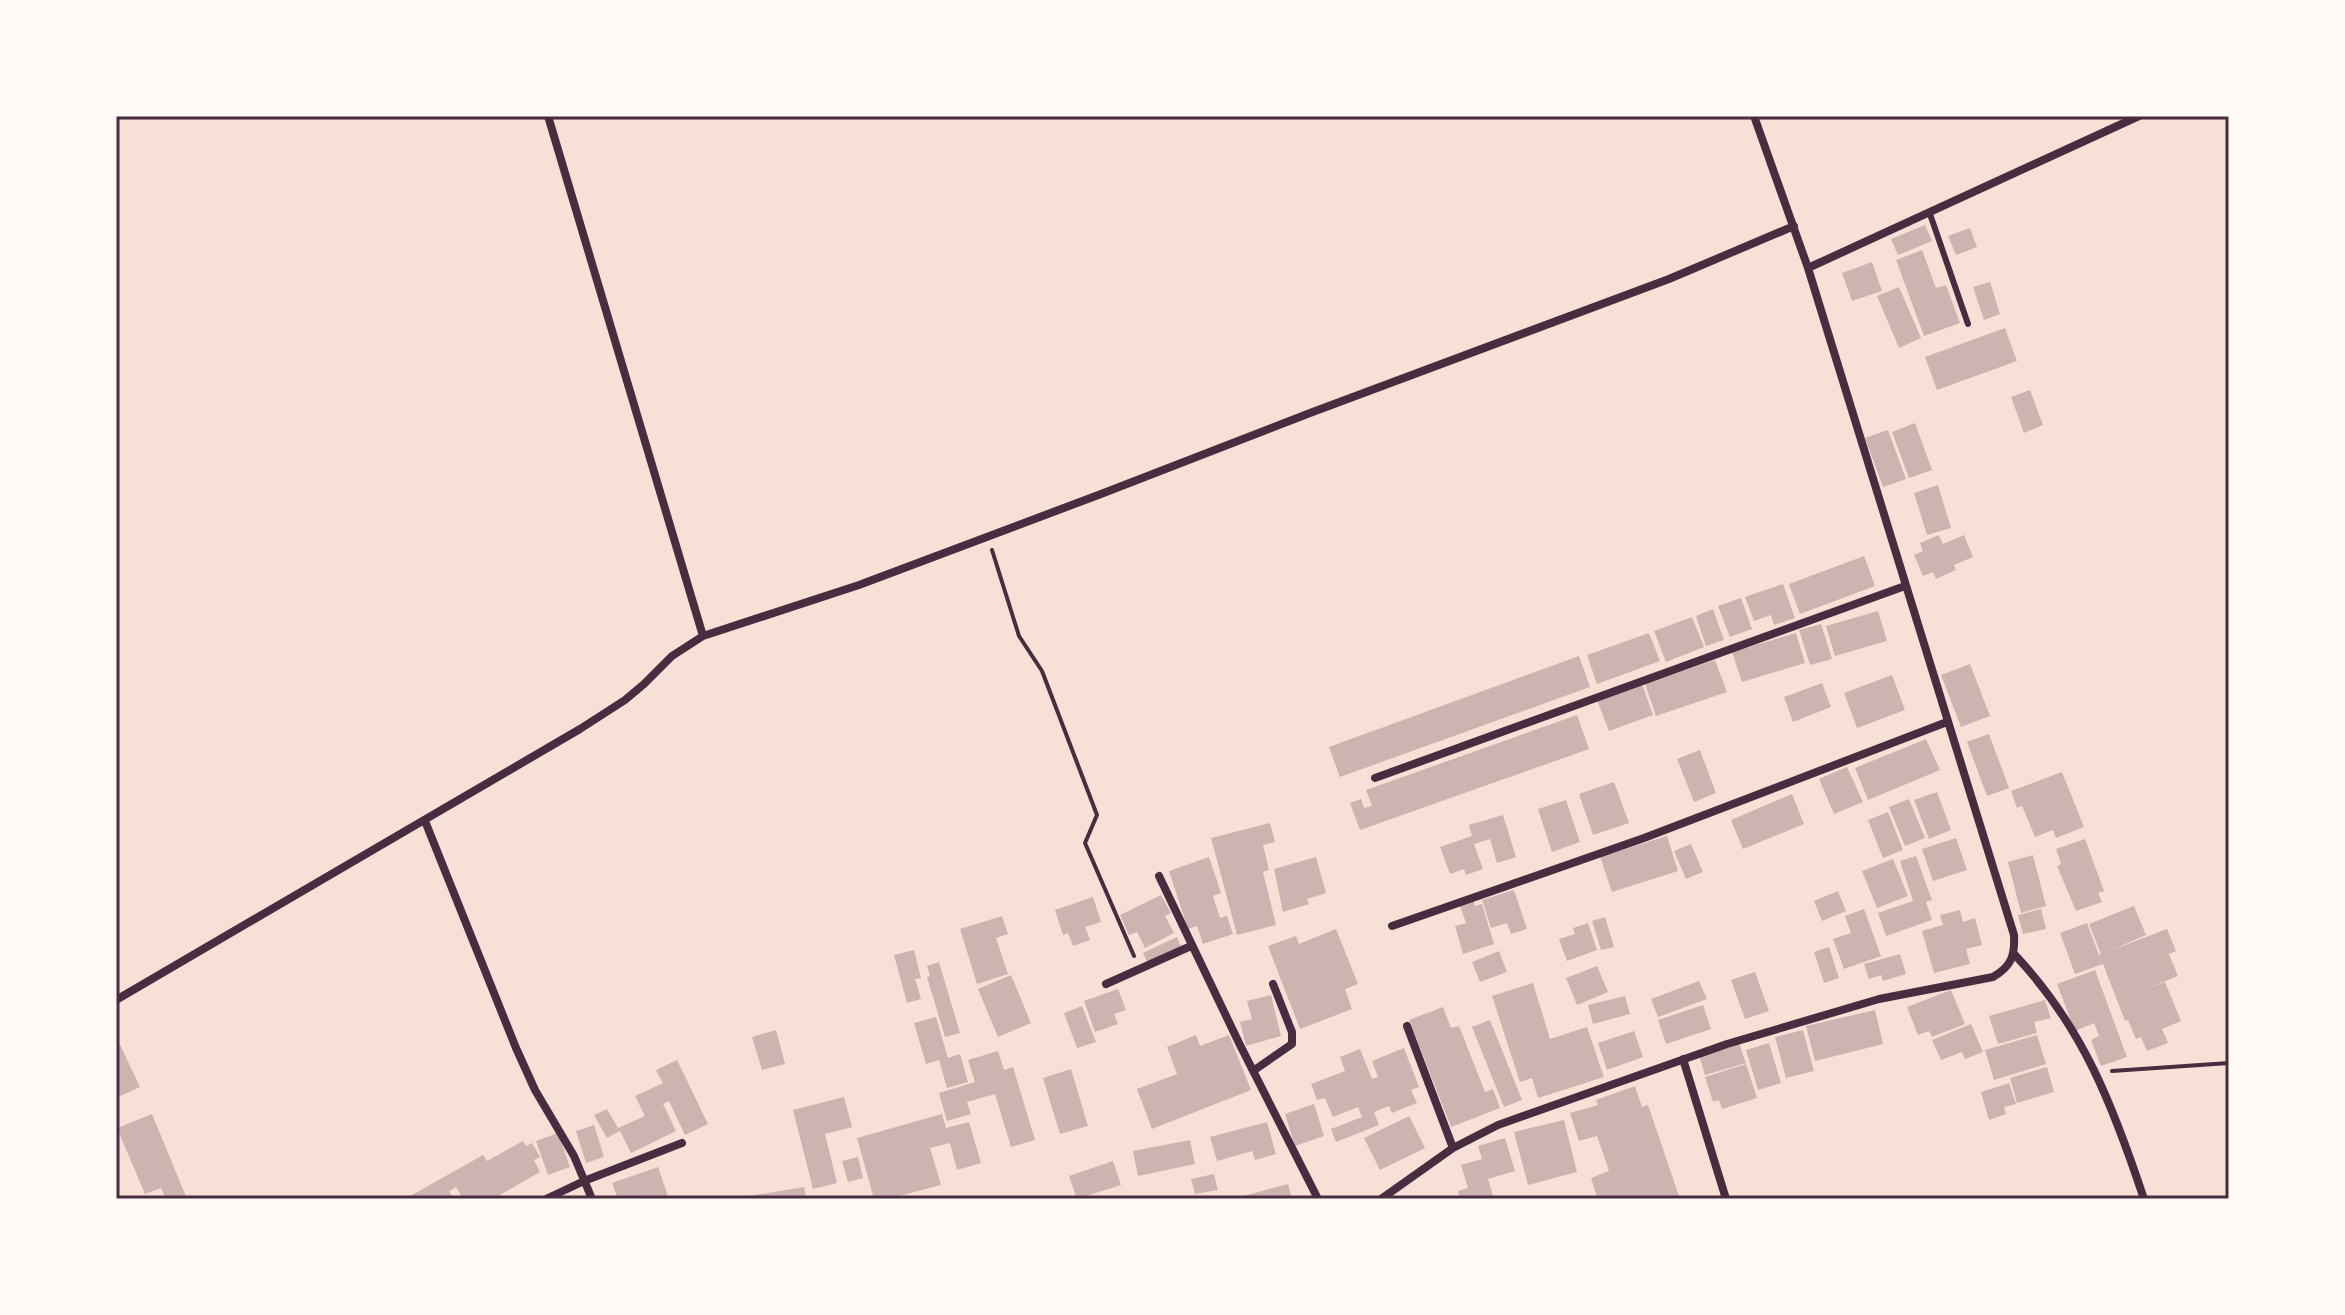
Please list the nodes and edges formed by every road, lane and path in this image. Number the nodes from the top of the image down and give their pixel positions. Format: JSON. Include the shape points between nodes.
{"nodes":[{"id":1,"x":548,"y":116,"type":"edge"},
{"id":2,"x":1754,"y":116,"type":"edge"},
{"id":3,"x":2139,"y":116,"type":"edge"},
{"id":4,"x":1930,"y":214,"type":"junction"},
{"id":5,"x":1794,"y":226,"type":"junction"},
{"id":6,"x":1808,"y":268,"type":"junction"},
{"id":7,"x":1968,"y":324,"type":"dead end"},
{"id":8,"x":987,"y":537,"type":"junction"},
{"id":9,"x":1905,"y":586,"type":"junction"},
{"id":10,"x":703,"y":636,"type":"junction"},
{"id":11,"x":1947,"y":722,"type":"junction"},
{"id":12,"x":1375,"y":778,"type":"dead end"},
{"id":13,"x":425,"y":821,"type":"junction"},
{"id":14,"x":1159,"y":876,"type":"dead end"},
{"id":15,"x":1392,"y":926,"type":"dead end"},
{"id":16,"x":1191,"y":946,"type":"junction"},
{"id":17,"x":2015,"y":955,"type":"junction"},
{"id":18,"x":1140,"y":969,"type":"junction"},
{"id":19,"x":1106,"y":984,"type":"dead end"},
{"id":20,"x":1273,"y":984,"type":"dead end"},
{"id":21,"x":116,"y":1000,"type":"edge"},
{"id":22,"x":1407,"y":1026,"type":"dead end"},
{"id":23,"x":1683,"y":1059,"type":"junction"},
{"id":24,"x":2229,"y":1063,"type":"edge"},
{"id":25,"x":1253,"y":1071,"type":"junction"},
{"id":26,"x":2097,"y":1072,"type":"junction"},
{"id":27,"x":682,"y":1143,"type":"dead end"},
{"id":28,"x":1453,"y":1148,"type":"junction"},
{"id":29,"x":584,"y":1181,"type":"junction"},
{"id":30,"x":546,"y":1199,"type":"edge"},
{"id":31,"x":592,"y":1199,"type":"edge"},
{"id":32,"x":1318,"y":1199,"type":"edge"},
{"id":33,"x":1381,"y":1199,"type":"edge"},
{"id":34,"x":1726,"y":1199,"type":"edge"},
{"id":35,"x":2144,"y":1199,"type":"edge"}],
"edges":[{"from":1,"to":10,"type":"street"},
{"from":2,"to":5,"type":"street"},
{"from":3,"to":4,"type":"street"},
{"from":4,"to":6,"type":"street"},
{"from":4,"to":7,"type":"lane"},
{"from":5,"to":6,"type":"street"},
{"from":5,"to":8,"type":"street","via":[[1669,279]]},
{"from":6,"to":9,"type":"street"},
{"from":8,"to":10,"type":"street"},
{"from":8,"to":18,"type":"path","via":[[1019,636],[1042,671],[1097,815],[1085,843]]},
{"from":9,"to":11,"type":"street"},
{"from":9,"to":12,"type":"street"},
{"from":10,"to":13,"type":"street","via":[[672,656],[625,700]]},
{"from":11,"to":15,"type":"street","via":[[1644,838]]},
{"from":11,"to":17,"type":"street","via":[[2014,935]]},
{"from":13,"to":21,"type":"street"},
{"from":13,"to":29,"type":"street","via":[[516,1048]]},
{"from":14,"to":16,"type":"street"},
{"from":16,"to":18,"type":"street"},
{"from":16,"to":25,"type":"street"},
{"from":17,"to":23,"type":"street","via":[[2006,970],[1993,977],[1879,999]]},
{"from":17,"to":26,"type":"street","via":[[2037,979]]},
{"from":18,"to":19,"type":"street"},
{"from":20,"to":25,"type":"street","via":[[1292,1044]]},
{"from":22,"to":28,"type":"street"},
{"from":23,"to":28,"type":"street","via":[[1498,1125]]},
{"from":23,"to":34,"type":"street"},
{"from":24,"to":26,"type":"path"},
{"from":25,"to":32,"type":"street"},
{"from":26,"to":35,"type":"street"},
{"from":27,"to":29,"type":"street"},
{"from":28,"to":33,"type":"street"},
{"from":29,"to":30,"type":"street"},
{"from":29,"to":31,"type":"street"}]}
